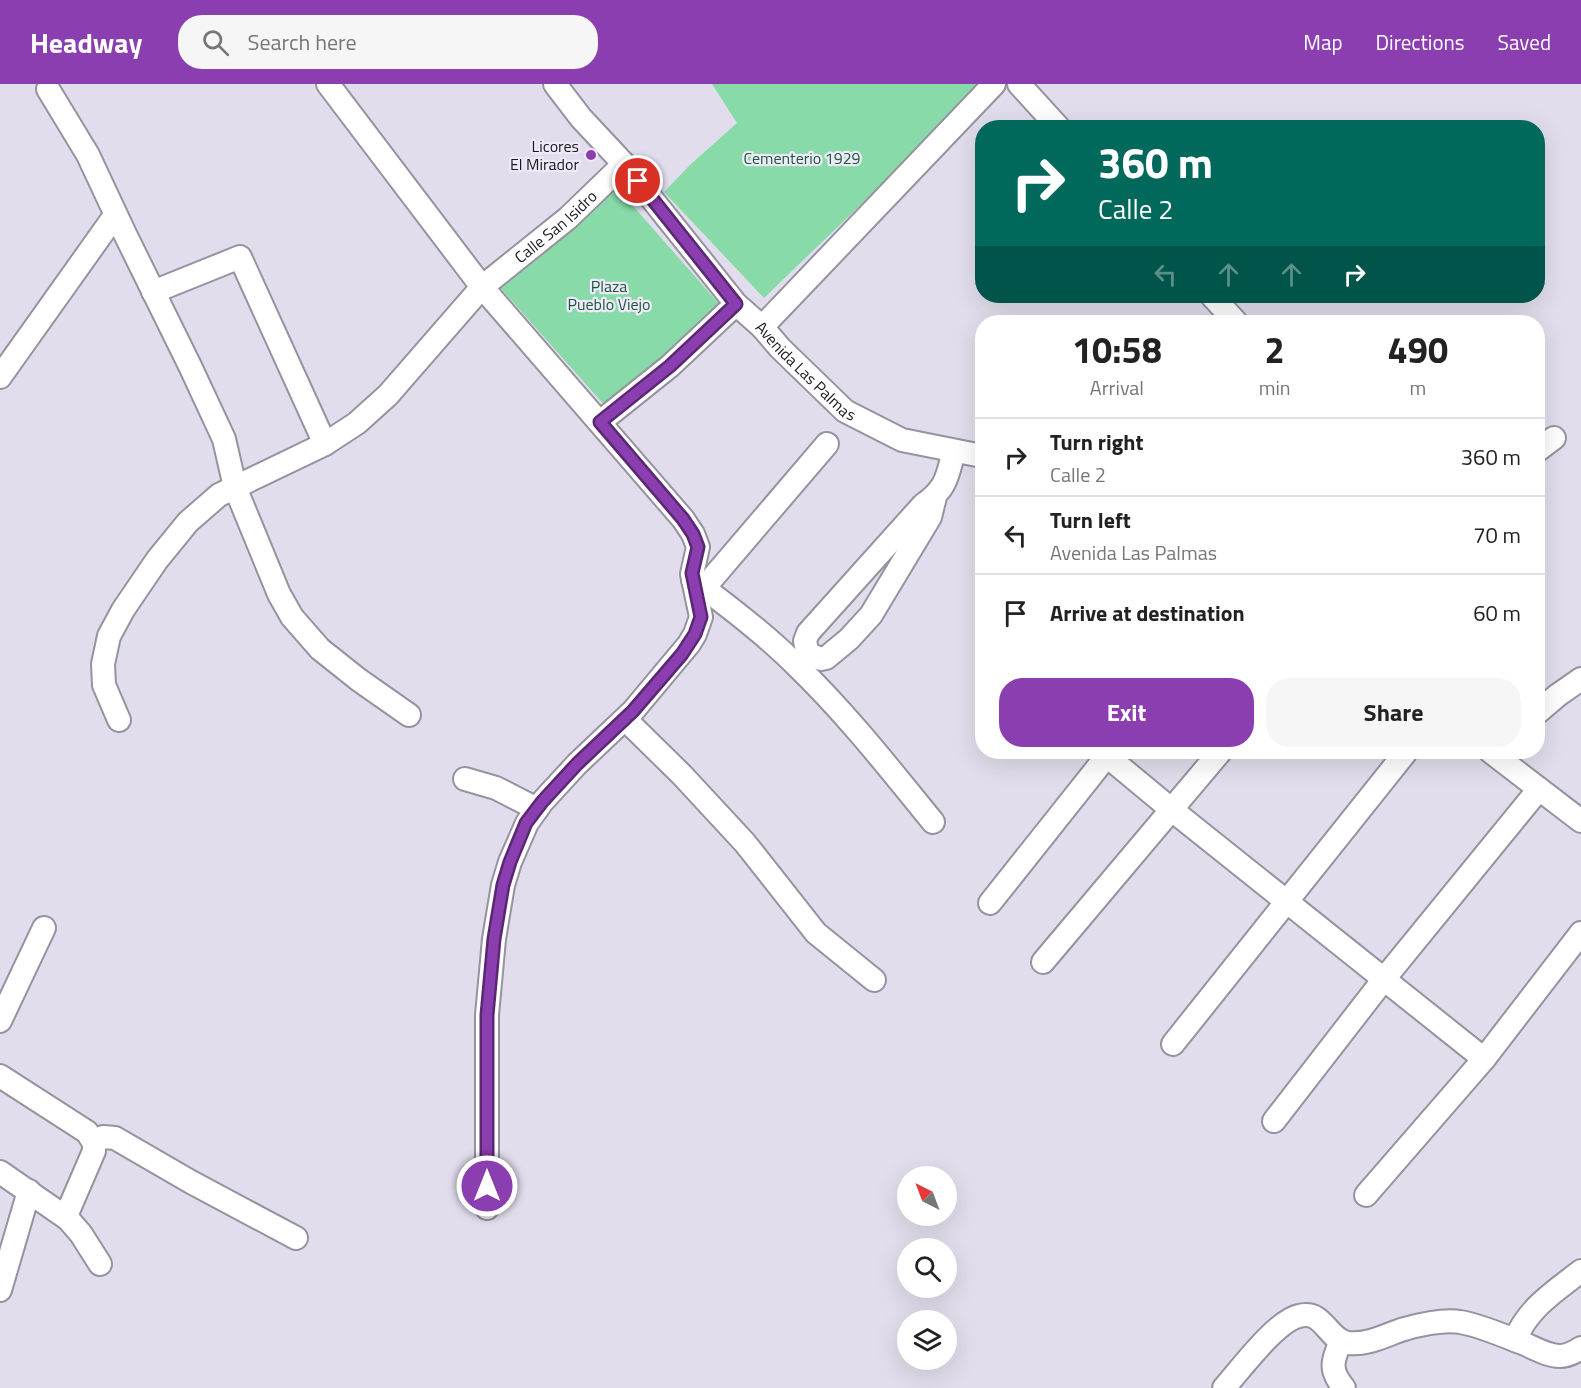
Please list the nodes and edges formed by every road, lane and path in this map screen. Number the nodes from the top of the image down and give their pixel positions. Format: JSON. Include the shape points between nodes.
{"nodes":[{"id":1,"x":328,"y":84,"type":"edge"},
{"id":2,"x":555,"y":84,"type":"edge"},
{"id":3,"x":994,"y":84,"type":"edge"},
{"id":4,"x":1019,"y":84,"type":"edge"},
{"id":5,"x":50,"y":86,"type":"edge"},
{"id":6,"x":1052,"y":120,"type":"edge"},
{"id":7,"x":624,"y":164,"type":"junction"},
{"id":8,"x":116,"y":216,"type":"junction"},
{"id":9,"x":482,"y":287,"type":"junction"},
{"id":10,"x":153,"y":292,"type":"junction"},
{"id":11,"x":1218,"y":303,"type":"edge"},
{"id":12,"x":736,"y":304,"type":"junction"},
{"id":13,"x":1230,"y":315,"type":"edge"},
{"id":14,"x":762,"y":327,"type":"junction"},
{"id":15,"x":0,"y":377,"type":"edge"},
{"id":16,"x":600,"y":422,"type":"junction"},
{"id":17,"x":325,"y":444,"type":"junction"},
{"id":18,"x":827,"y":444,"type":"dead end"},
{"id":19,"x":954,"y":451,"type":"junction"},
{"id":20,"x":975,"y":455,"type":"edge"},
{"id":21,"x":235,"y":487,"type":"junction"},
{"id":22,"x":935,"y":497,"type":"junction"},
{"id":23,"x":698,"y":584,"type":"junction"},
{"id":24,"x":1581,"y":679,"type":"edge"},
{"id":25,"x":1545,"y":706,"type":"edge"},
{"id":26,"x":408,"y":715,"type":"dead end"},
{"id":27,"x":625,"y":719,"type":"junction"},
{"id":28,"x":119,"y":720,"type":"dead end"},
{"id":29,"x":1104,"y":759,"type":"edge"},
{"id":30,"x":1114,"y":759,"type":"edge"},
{"id":31,"x":1214,"y":759,"type":"edge"},
{"id":32,"x":1400,"y":759,"type":"edge"},
{"id":33,"x":1503,"y":759,"type":"edge"},
{"id":34,"x":465,"y":779,"type":"dead end"},
{"id":35,"x":1539,"y":789,"type":"junction"},
{"id":36,"x":537,"y":809,"type":"junction"},
{"id":37,"x":1172,"y":810,"type":"junction"},
{"id":38,"x":1581,"y":821,"type":"edge"},
{"id":39,"x":933,"y":822,"type":"dead end"},
{"id":40,"x":1287,"y":901,"type":"junction"},
{"id":41,"x":990,"y":903,"type":"dead end"},
{"id":42,"x":44,"y":928,"type":"dead end"},
{"id":43,"x":1581,"y":933,"type":"edge"},
{"id":44,"x":1043,"y":962,"type":"dead end"},
{"id":45,"x":874,"y":980,"type":"dead end"},
{"id":46,"x":1384,"y":980,"type":"junction"},
{"id":47,"x":0,"y":1021,"type":"edge"},
{"id":48,"x":1173,"y":1044,"type":"dead end"},
{"id":49,"x":1484,"y":1059,"type":"junction"},
{"id":50,"x":0,"y":1076,"type":"edge"},
{"id":51,"x":1274,"y":1121,"type":"dead end"},
{"id":52,"x":94,"y":1143,"type":"junction"},
{"id":53,"x":0,"y":1172,"type":"edge"},
{"id":54,"x":29,"y":1191,"type":"junction"},
{"id":55,"x":1366,"y":1195,"type":"dead end"},
{"id":56,"x":487,"y":1208,"type":"dead end"},
{"id":57,"x":66,"y":1216,"type":"junction"},
{"id":58,"x":296,"y":1238,"type":"dead end"},
{"id":59,"x":100,"y":1264,"type":"dead end"},
{"id":60,"x":1581,"y":1271,"type":"edge"},
{"id":61,"x":0,"y":1290,"type":"edge"},
{"id":62,"x":1515,"y":1340,"type":"junction"},
{"id":63,"x":1341,"y":1341,"type":"junction"},
{"id":64,"x":1581,"y":1348,"type":"edge"},
{"id":65,"x":1224,"y":1388,"type":"edge"},
{"id":66,"x":1344,"y":1388,"type":"edge"}],
"edges":[{"from":1,"to":9,"type":"street"},
{"from":2,"to":7,"type":"street","name":"Avenida Las Palmas"},
{"from":3,"to":14,"type":"street"},
{"from":4,"to":6,"type":"street"},
{"from":5,"to":8,"type":"street"},
{"from":7,"to":9,"type":"street","name":"Calle San Isidro","via":[[568,218]]},
{"from":7,"to":12,"type":"street","name":"Avenida Las Palmas"},
{"from":8,"to":10,"type":"street"},
{"from":8,"to":15,"type":"street"},
{"from":9,"to":16,"type":"street"},
{"from":9,"to":17,"type":"street","name":"Calle San Isidro","via":[[373,409]]},
{"from":10,"to":17,"type":"street","via":[[240,257]]},
{"from":10,"to":21,"type":"street","via":[[224,439]]},
{"from":11,"to":13,"type":"street"},
{"from":12,"to":14,"type":"street","name":"Avenida Las Palmas"},
{"from":12,"to":16,"type":"street","via":[[670,366]]},
{"from":14,"to":19,"type":"street","name":"Avenida Las Palmas","via":[[845,411],[902,440]]},
{"from":16,"to":23,"type":"street","via":[[693,534],[698,547],[693,564]]},
{"from":17,"to":21,"type":"street","name":"Calle San Isidro"},
{"from":18,"to":23,"type":"street"},
{"from":19,"to":20,"type":"street","name":"Avenida Las Palmas"},
{"from":19,"to":22,"type":"street","via":[[946,482]]},
{"from":21,"to":26,"type":"street","via":[[292,617],[320,649]]},
{"from":21,"to":28,"type":"street","name":"Calle San Isidro","via":[[203,508],[172,540],[115,622],[105,650],[104,685]]},
{"from":22,"to":22,"type":"street","via":[[930,517],[872,615],[826,658],[811,655],[805,646],[808,633],[923,505]]},
{"from":23,"to":27,"type":"street","via":[[701,617],[695,634]]},
{"from":23,"to":39,"type":"street","via":[[795,663]]},
{"from":24,"to":25,"type":"street"},
{"from":27,"to":36,"type":"street"},
{"from":27,"to":45,"type":"street","via":[[746,843],[816,933]]},
{"from":29,"to":41,"type":"street"},
{"from":30,"to":37,"type":"street"},
{"from":31,"to":37,"type":"street"},
{"from":32,"to":40,"type":"street"},
{"from":33,"to":35,"type":"street"},
{"from":34,"to":36,"type":"street","via":[[496,788]]},
{"from":35,"to":38,"type":"street"},
{"from":35,"to":46,"type":"street"},
{"from":36,"to":56,"type":"street","via":[[526,823],[510,862],[494,939],[487,1015]]},
{"from":37,"to":40,"type":"street"},
{"from":37,"to":44,"type":"street"},
{"from":40,"to":46,"type":"street"},
{"from":40,"to":48,"type":"street"},
{"from":42,"to":47,"type":"street"},
{"from":43,"to":49,"type":"street"},
{"from":46,"to":49,"type":"street"},
{"from":46,"to":51,"type":"street"},
{"from":49,"to":55,"type":"street"},
{"from":50,"to":52,"type":"street","via":[[87,1132]]},
{"from":52,"to":57,"type":"street","via":[[94,1152]]},
{"from":52,"to":58,"type":"street","via":[[103,1137],[115,1138]]},
{"from":53,"to":54,"type":"street"},
{"from":54,"to":57,"type":"street"},
{"from":54,"to":61,"type":"street"},
{"from":57,"to":59,"type":"street"},
{"from":60,"to":62,"type":"street","via":[[1528,1316]]},
{"from":62,"to":63,"type":"street","via":[[1459,1322],[1422,1325],[1369,1342]]},
{"from":62,"to":64,"type":"street","via":[[1558,1356]]},
{"from":63,"to":65,"type":"street","via":[[1319,1318],[1299,1316],[1282,1325]]},
{"from":63,"to":66,"type":"street","via":[[1333,1363]]}]}
